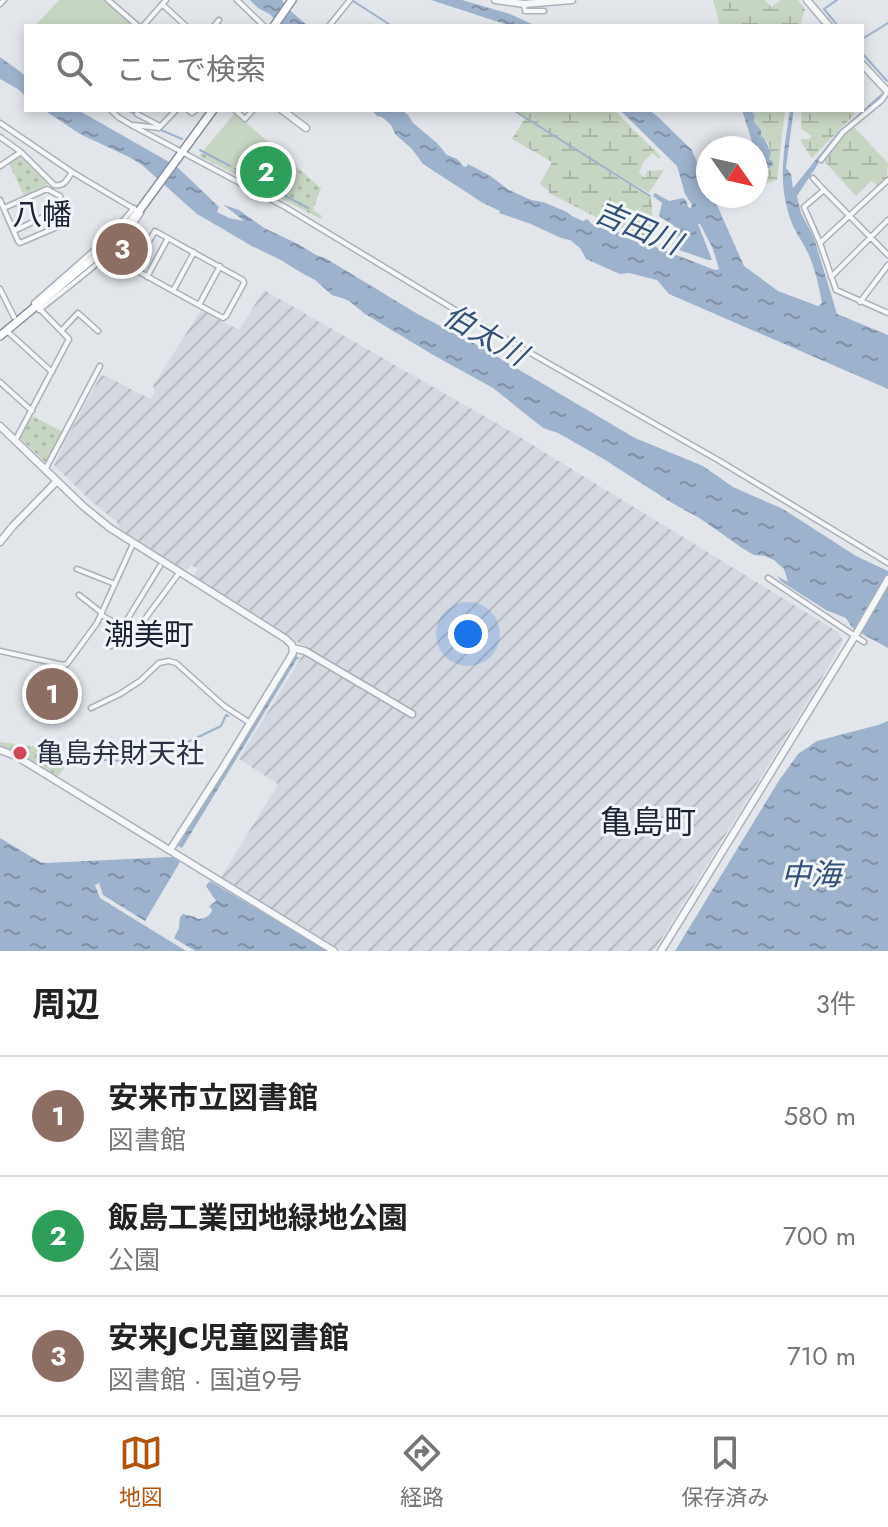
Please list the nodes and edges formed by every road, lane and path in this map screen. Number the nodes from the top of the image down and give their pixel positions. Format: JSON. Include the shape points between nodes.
{"nodes":[{"id":1,"x":108,"y":0,"type":"edge"},
{"id":2,"x":237,"y":0,"type":"edge"},
{"id":3,"x":350,"y":0,"type":"edge"},
{"id":4,"x":495,"y":0,"type":"edge"},
{"id":5,"x":572,"y":0,"type":"edge"},
{"id":6,"x":291,"y":1,"type":"edge"},
{"id":7,"x":809,"y":1,"type":"edge"},
{"id":8,"x":164,"y":2,"type":"edge"},
{"id":9,"x":555,"y":2,"type":"edge"},
{"id":10,"x":219,"y":20,"type":"dead end"},
{"id":11,"x":255,"y":20,"type":"dead end"},
{"id":12,"x":138,"y":24,"type":"edge"},
{"id":13,"x":142,"y":24,"type":"edge"},
{"id":14,"x":184,"y":24,"type":"edge"},
{"id":15,"x":216,"y":24,"type":"edge"},
{"id":16,"x":252,"y":24,"type":"edge"},
{"id":17,"x":262,"y":24,"type":"edge"},
{"id":18,"x":275,"y":24,"type":"edge"},
{"id":19,"x":331,"y":24,"type":"edge"},
{"id":20,"x":827,"y":24,"type":"edge"},
{"id":21,"x":864,"y":66,"type":"edge"},
{"id":22,"x":888,"y":92,"type":"edge"},
{"id":23,"x":113,"y":112,"type":"edge"},
{"id":24,"x":174,"y":112,"type":"edge"},
{"id":25,"x":211,"y":112,"type":"edge"},
{"id":26,"x":285,"y":112,"type":"edge"},
{"id":27,"x":137,"y":114,"type":"dead end"},
{"id":28,"x":0,"y":123,"type":"edge"},
{"id":29,"x":133,"y":126,"type":"junction"},
{"id":30,"x":161,"y":126,"type":"junction"},
{"id":31,"x":306,"y":128,"type":"dead end"},
{"id":32,"x":0,"y":137,"type":"edge"},
{"id":33,"x":182,"y":151,"type":"junction"},
{"id":34,"x":21,"y":152,"type":"junction"},
{"id":35,"x":821,"y":160,"type":"dead end"},
{"id":36,"x":0,"y":166,"type":"edge"},
{"id":37,"x":72,"y":172,"type":"junction"},
{"id":38,"x":813,"y":178,"type":"dead end"},
{"id":39,"x":888,"y":180,"type":"edge"},
{"id":40,"x":824,"y":190,"type":"junction"},
{"id":41,"x":0,"y":200,"type":"edge"},
{"id":42,"x":4,"y":208,"type":"junction"},
{"id":43,"x":62,"y":208,"type":"junction"},
{"id":44,"x":138,"y":209,"type":"junction"},
{"id":45,"x":849,"y":217,"type":"junction"},
{"id":46,"x":888,"y":220,"type":"edge"},
{"id":47,"x":13,"y":231,"type":"junction"},
{"id":48,"x":168,"y":238,"type":"junction"},
{"id":49,"x":871,"y":238,"type":"junction"},
{"id":50,"x":820,"y":243,"type":"junction"},
{"id":51,"x":194,"y":252,"type":"junction"},
{"id":52,"x":107,"y":253,"type":"junction"},
{"id":53,"x":888,"y":255,"type":"edge"},
{"id":54,"x":888,"y":265,"type":"edge"},
{"id":55,"x":220,"y":266,"type":"junction"},
{"id":56,"x":133,"y":269,"type":"junction"},
{"id":57,"x":147,"y":277,"type":"junction"},
{"id":58,"x":831,"y":277,"type":"junction"},
{"id":59,"x":0,"y":289,"type":"edge"},
{"id":60,"x":173,"y":291,"type":"junction"},
{"id":61,"x":860,"y":302,"type":"junction"},
{"id":62,"x":199,"y":305,"type":"junction"},
{"id":63,"x":38,"y":309,"type":"junction"},
{"id":64,"x":888,"y":313,"type":"edge"},
{"id":65,"x":14,"y":317,"type":"dead end"},
{"id":66,"x":61,"y":331,"type":"junction"},
{"id":67,"x":98,"y":331,"type":"dead end"},
{"id":68,"x":4,"y":334,"type":"edge"},
{"id":69,"x":100,"y":366,"type":"dead end"},
{"id":70,"x":52,"y":372,"type":"junction"},
{"id":71,"x":0,"y":382,"type":"edge"},
{"id":72,"x":32,"y":411,"type":"junction"},
{"id":73,"x":0,"y":426,"type":"edge"},
{"id":74,"x":15,"y":441,"type":"junction"},
{"id":75,"x":45,"y":470,"type":"junction"},
{"id":76,"x":57,"y":481,"type":"junction"},
{"id":77,"x":0,"y":542,"type":"edge"},
{"id":78,"x":133,"y":544,"type":"junction"},
{"id":79,"x":888,"y":563,"type":"edge"},
{"id":80,"x":160,"y":566,"type":"dead end"},
{"id":81,"x":77,"y":569,"type":"dead end"},
{"id":82,"x":179,"y":573,"type":"junction"},
{"id":83,"x":768,"y":578,"type":"dead end"},
{"id":84,"x":888,"y":579,"type":"edge"},
{"id":85,"x":115,"y":584,"type":"junction"},
{"id":86,"x":79,"y":595,"type":"dead end"},
{"id":87,"x":101,"y":614,"type":"junction"},
{"id":88,"x":123,"y":627,"type":"junction"},
{"id":89,"x":139,"y":627,"type":"dead end"},
{"id":90,"x":855,"y":636,"type":"junction"},
{"id":91,"x":864,"y":642,"type":"dead end"},
{"id":92,"x":111,"y":646,"type":"dead end"},
{"id":93,"x":293,"y":648,"type":"junction"},
{"id":94,"x":0,"y":651,"type":"edge"},
{"id":95,"x":91,"y":708,"type":"dead end"},
{"id":96,"x":412,"y":714,"type":"dead end"},
{"id":97,"x":250,"y":723,"type":"junction"},
{"id":98,"x":0,"y":750,"type":"edge"},
{"id":99,"x":170,"y":850,"type":"junction"},
{"id":100,"x":334,"y":951,"type":"edge"},
{"id":101,"x":661,"y":951,"type":"edge"}],
"edges":[{"from":1,"to":12,"type":"street"},
{"from":2,"to":17,"type":"street"},
{"from":3,"to":19,"type":"street"},
{"from":4,"to":9,"type":"street","via":[[544,8]]},
{"from":5,"to":9,"type":"street"},
{"from":6,"to":18,"type":"highway"},
{"from":7,"to":20,"type":"street"},
{"from":8,"to":13,"type":"street"},
{"from":8,"to":14,"type":"street"},
{"from":10,"to":15,"type":"street"},
{"from":11,"to":16,"type":"street"},
{"from":21,"to":22,"type":"street"},
{"from":22,"to":35,"type":"street"},
{"from":23,"to":29,"type":"street"},
{"from":24,"to":30,"type":"street"},
{"from":25,"to":33,"type":"highway"},
{"from":26,"to":31,"type":"street"},
{"from":27,"to":30,"type":"street"},
{"from":28,"to":37,"type":"street"},
{"from":29,"to":30,"type":"street"},
{"from":29,"to":33,"type":"street"},
{"from":32,"to":34,"type":"street"},
{"from":33,"to":44,"type":"highway"},
{"from":33,"to":79,"type":"street"},
{"from":34,"to":36,"type":"street"},
{"from":34,"to":37,"type":"street","via":[[54,185]]},
{"from":37,"to":44,"type":"street"},
{"from":38,"to":40,"type":"street"},
{"from":39,"to":45,"type":"street"},
{"from":40,"to":45,"type":"street"},
{"from":40,"to":50,"type":"street","via":[[804,209]]},
{"from":41,"to":42,"type":"street"},
{"from":42,"to":43,"type":"street","via":[[46,189],[59,194]]},
{"from":42,"to":47,"type":"street"},
{"from":43,"to":47,"type":"street"},
{"from":43,"to":47,"type":"street","via":[[62,226],[21,244]]},
{"from":44,"to":52,"type":"street","via":[[141,214]]},
{"from":44,"to":63,"type":"highway","via":[[113,242]]},
{"from":44,"to":63,"type":"street","via":[[35,302]]},
{"from":45,"to":49,"type":"street"},
{"from":45,"to":50,"type":"street"},
{"from":46,"to":49,"type":"street"},
{"from":48,"to":51,"type":"street"},
{"from":48,"to":56,"type":"street","via":[[152,232]]},
{"from":48,"to":57,"type":"street"},
{"from":49,"to":53,"type":"street"},
{"from":49,"to":58,"type":"street"},
{"from":50,"to":58,"type":"street"},
{"from":51,"to":55,"type":"street"},
{"from":51,"to":60,"type":"street"},
{"from":52,"to":56,"type":"street"},
{"from":52,"to":63,"type":"street"},
{"from":54,"to":61,"type":"street"},
{"from":55,"to":62,"type":"street"},
{"from":55,"to":62,"type":"street","via":[[244,283],[223,318]]},
{"from":56,"to":57,"type":"street"},
{"from":57,"to":60,"type":"street"},
{"from":58,"to":61,"type":"street","via":[[837,291]]},
{"from":59,"to":65,"type":"street"},
{"from":60,"to":62,"type":"street"},
{"from":61,"to":64,"type":"street"},
{"from":63,"to":66,"type":"street"},
{"from":63,"to":68,"type":"highway"},
{"from":66,"to":67,"type":"street","via":[[79,313]]},
{"from":66,"to":70,"type":"street","via":[[69,339]]},
{"from":68,"to":70,"type":"street"},
{"from":69,"to":75,"type":"street"},
{"from":70,"to":72,"type":"street"},
{"from":71,"to":72,"type":"street"},
{"from":72,"to":74,"type":"street"},
{"from":73,"to":74,"type":"street"},
{"from":74,"to":75,"type":"street"},
{"from":75,"to":76,"type":"street"},
{"from":76,"to":77,"type":"street"},
{"from":76,"to":78,"type":"street"},
{"from":78,"to":82,"type":"street"},
{"from":78,"to":85,"type":"street"},
{"from":80,"to":88,"type":"street"},
{"from":81,"to":85,"type":"street"},
{"from":82,"to":89,"type":"street"},
{"from":82,"to":93,"type":"street"},
{"from":83,"to":90,"type":"street"},
{"from":84,"to":90,"type":"street"},
{"from":85,"to":87,"type":"street"},
{"from":86,"to":87,"type":"street"},
{"from":87,"to":88,"type":"street"},
{"from":87,"to":94,"type":"street","via":[[65,666]]},
{"from":88,"to":92,"type":"street"},
{"from":90,"to":91,"type":"street"},
{"from":90,"to":101,"type":"street"},
{"from":93,"to":96,"type":"street"},
{"from":93,"to":97,"type":"street"},
{"from":95,"to":97,"type":"street","via":[[169,661]]},
{"from":97,"to":99,"type":"street"},
{"from":98,"to":99,"type":"street"},
{"from":99,"to":100,"type":"street"}]}
